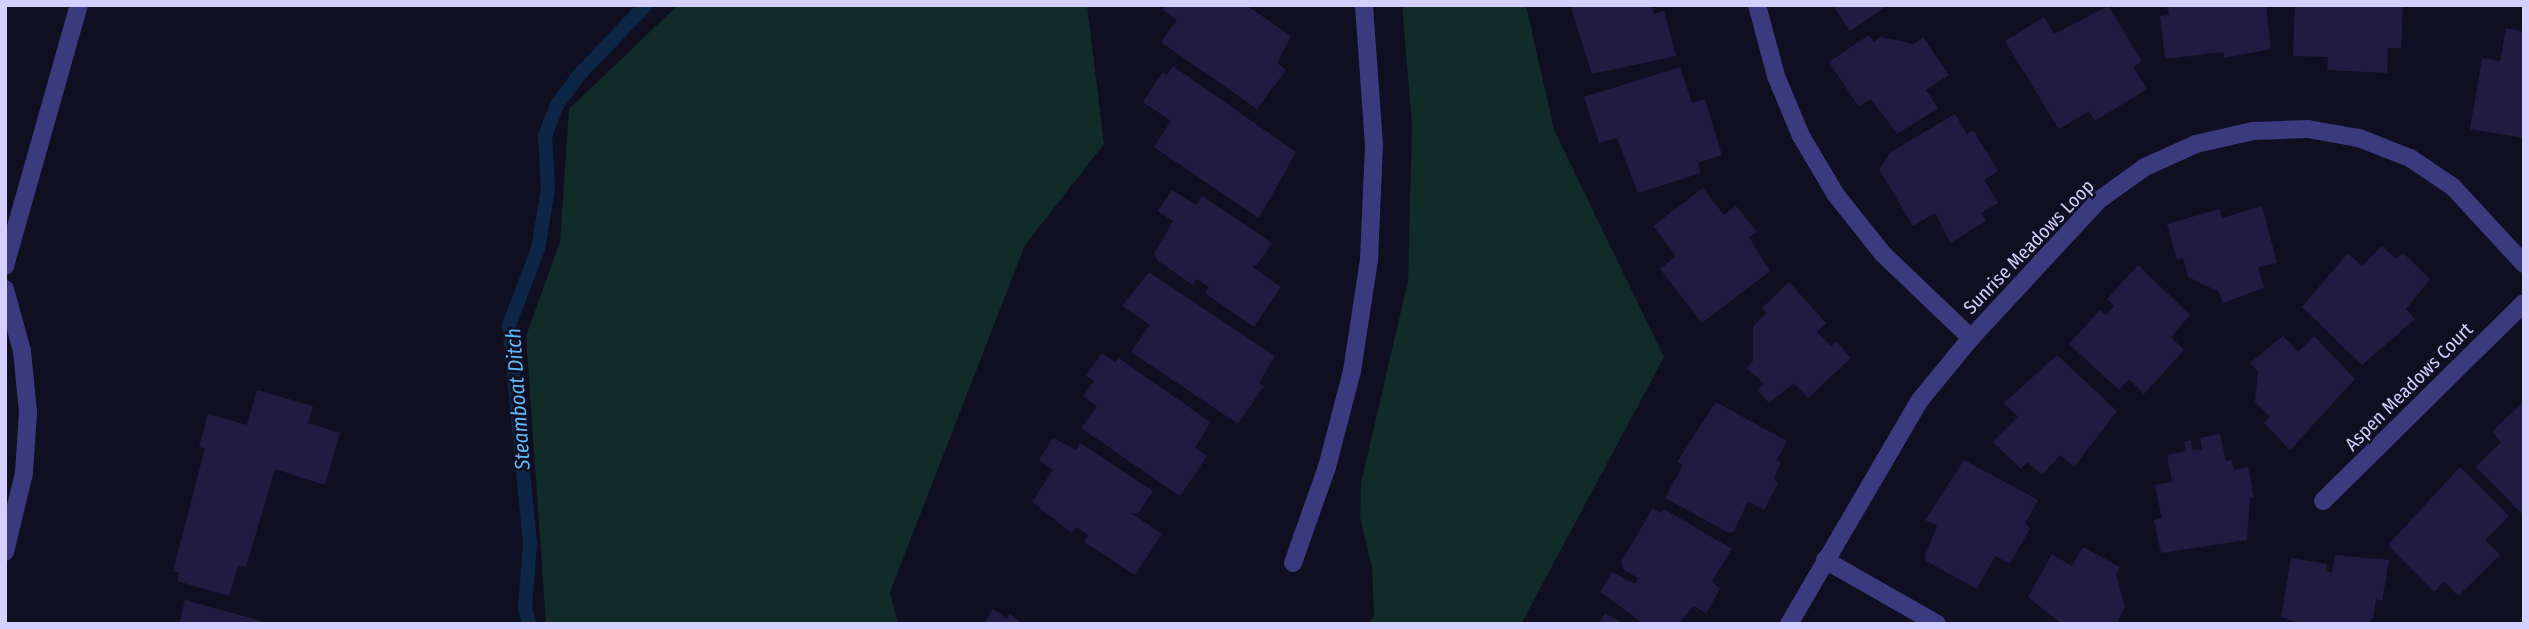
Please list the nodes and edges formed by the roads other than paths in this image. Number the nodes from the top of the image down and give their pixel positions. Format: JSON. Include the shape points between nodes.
{"nodes":[{"id":1,"x":79,"y":5,"type":"edge"},
{"id":2,"x":1364,"y":5,"type":"edge"},
{"id":3,"x":1757,"y":5,"type":"edge"},
{"id":4,"x":2524,"y":264,"type":"edge"},
{"id":5,"x":5,"y":266,"type":"edge"},
{"id":6,"x":5,"y":289,"type":"edge"},
{"id":7,"x":2524,"y":303,"type":"edge"},
{"id":8,"x":1971,"y":338,"type":"junction"},
{"id":9,"x":2323,"y":501,"type":"dead end"},
{"id":10,"x":5,"y":552,"type":"edge"},
{"id":11,"x":1825,"y":560,"type":"junction"},
{"id":12,"x":1293,"y":563,"type":"dead end"},
{"id":13,"x":1789,"y":624,"type":"edge"},
{"id":14,"x":1937,"y":624,"type":"edge"}],
"edges":[{"from":1,"to":5,"type":"street"},
{"from":2,"to":12,"type":"street","via":[[1374,145],[1369,260],[1352,371],[1327,467]]},
{"from":3,"to":8,"type":"street","via":[[1776,76],[1801,136],[1836,195],[1882,254]]},
{"from":4,"to":8,"type":"street","name":"Sunrise Meadows Loop","via":[[2453,187],[2410,158],[2359,138],[2308,129],[2253,131],[2196,144],[2145,167],[2099,200]]},
{"from":6,"to":10,"type":"street","via":[[22,351],[28,412],[24,473]]},
{"from":7,"to":9,"type":"street","name":"Aspen Meadows Court"},
{"from":8,"to":11,"type":"street","name":"Sunrise Meadows Loop","via":[[1920,400]]},
{"from":11,"to":13,"type":"street","name":"Sunrise Meadows Loop"},
{"from":11,"to":14,"type":"street"}]}
